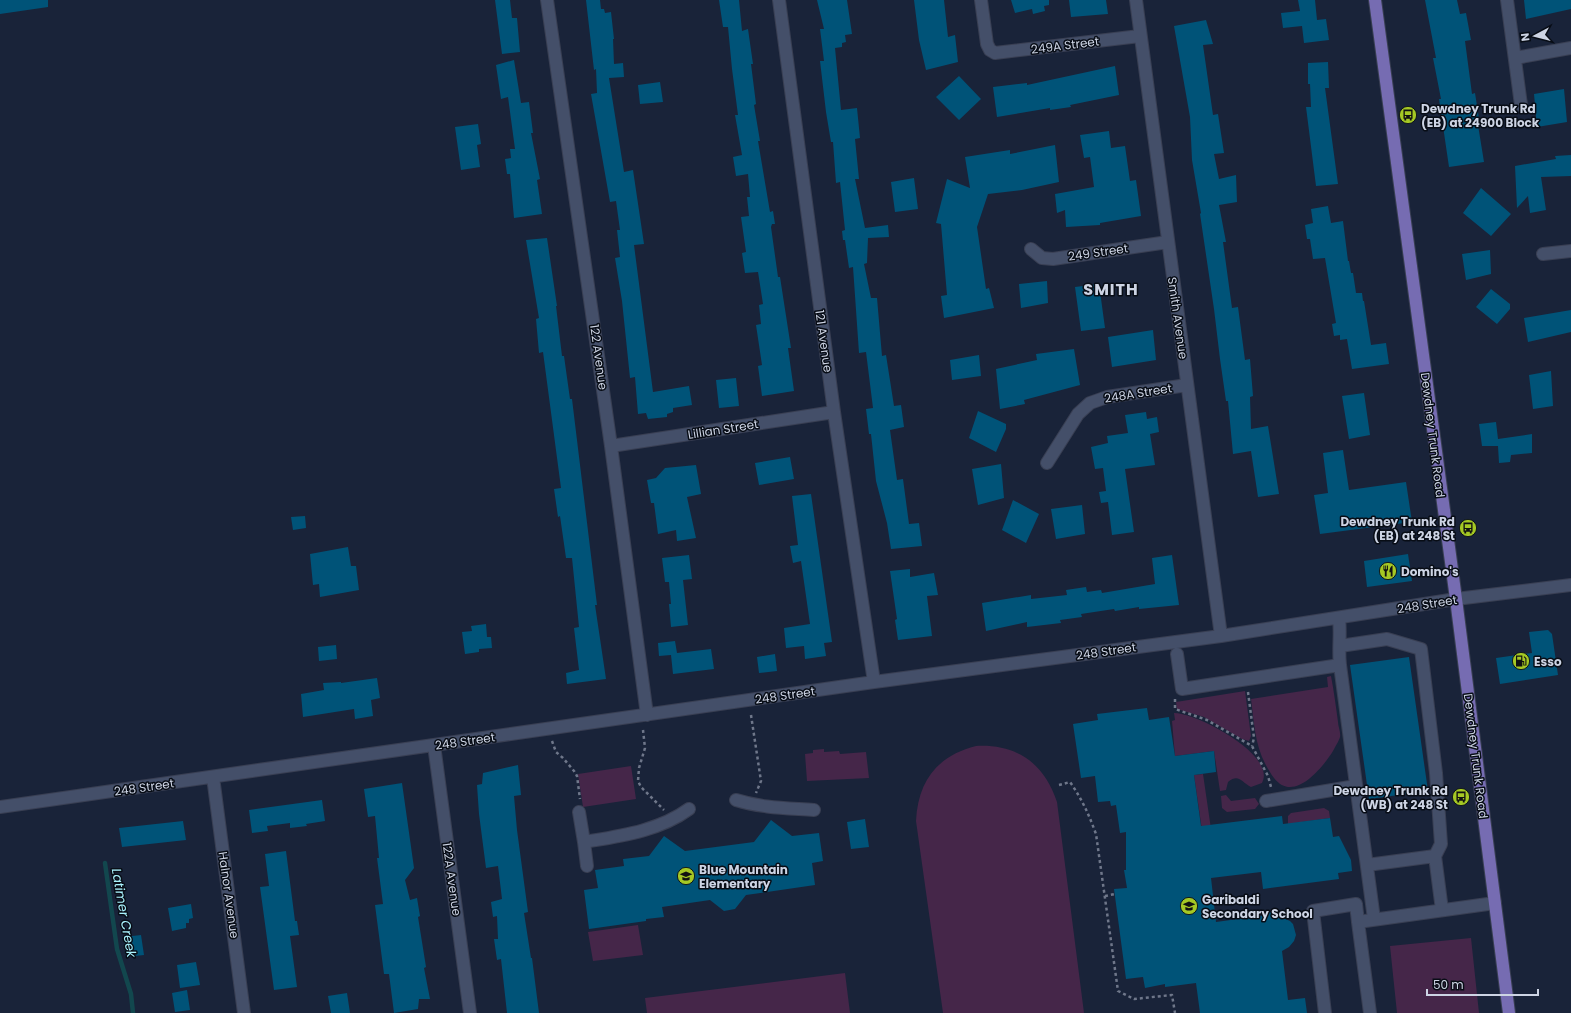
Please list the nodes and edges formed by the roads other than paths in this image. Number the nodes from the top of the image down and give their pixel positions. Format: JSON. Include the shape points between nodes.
{"nodes":[{"id":1,"x":547,"y":0,"type":"edge"},
{"id":2,"x":779,"y":0,"type":"edge"},
{"id":3,"x":981,"y":0,"type":"edge"},
{"id":4,"x":1136,"y":0,"type":"edge"},
{"id":5,"x":1375,"y":0,"type":"edge"},
{"id":6,"x":1507,"y":0,"type":"edge"},
{"id":7,"x":1140,"y":36,"type":"junction"},
{"id":8,"x":1571,"y":48,"type":"edge"},
{"id":9,"x":1515,"y":58,"type":"junction"},
{"id":10,"x":1521,"y":105,"type":"dead end"},
{"id":11,"x":1168,"y":242,"type":"junction"},
{"id":12,"x":1031,"y":249,"type":"dead end"},
{"id":13,"x":1571,"y":251,"type":"edge"},
{"id":14,"x":1543,"y":254,"type":"dead end"},
{"id":15,"x":1187,"y":386,"type":"junction"},
{"id":16,"x":834,"y":412,"type":"junction"},
{"id":17,"x":611,"y":446,"type":"junction"},
{"id":18,"x":1047,"y":463,"type":"dead end"},
{"id":19,"x":1571,"y":585,"type":"edge"},
{"id":20,"x":1456,"y":599,"type":"junction"},
{"id":21,"x":1339,"y":618,"type":"junction"},
{"id":22,"x":1221,"y":636,"type":"junction"},
{"id":23,"x":1340,"y":646,"type":"junction"},
{"id":24,"x":1177,"y":654,"type":"dead end"},
{"id":25,"x":1340,"y":664,"type":"junction"},
{"id":26,"x":874,"y":682,"type":"junction"},
{"id":27,"x":647,"y":715,"type":"junction"},
{"id":28,"x":434,"y":745,"type":"junction"},
{"id":29,"x":213,"y":777,"type":"junction"},
{"id":30,"x":1356,"y":786,"type":"junction"},
{"id":31,"x":736,"y":800,"type":"dead end"},
{"id":32,"x":1270,"y":800,"type":"road end"},
{"id":33,"x":0,"y":807,"type":"edge"},
{"id":34,"x":689,"y":809,"type":"dead end"},
{"id":35,"x":814,"y":810,"type":"dead end"},
{"id":36,"x":579,"y":812,"type":"road end"},
{"id":37,"x":584,"y":842,"type":"junction"},
{"id":38,"x":1435,"y":856,"type":"junction"},
{"id":39,"x":1367,"y":865,"type":"junction"},
{"id":40,"x":587,"y":866,"type":"dead end"},
{"id":41,"x":1495,"y":903,"type":"junction"},
{"id":42,"x":1442,"y":910,"type":"junction"},
{"id":43,"x":1374,"y":919,"type":"junction"},
{"id":44,"x":1358,"y":922,"type":"junction"},
{"id":45,"x":244,"y":1013,"type":"edge"},
{"id":46,"x":470,"y":1013,"type":"edge"},
{"id":47,"x":1325,"y":1013,"type":"edge"},
{"id":48,"x":1370,"y":1013,"type":"edge"},
{"id":49,"x":1509,"y":1013,"type":"edge"}],
"edges":[{"from":1,"to":17,"type":"street","name":"122 Avenue"},
{"from":2,"to":16,"type":"street","name":"121 Avenue"},
{"from":3,"to":7,"type":"street","name":"249A Street","via":[[987,44],[995,53]]},
{"from":4,"to":7,"type":"street","name":"Smith Avenue"},
{"from":5,"to":20,"type":"main road","name":"Dewdney Trunk Road"},
{"from":6,"to":9,"type":"street"},
{"from":7,"to":11,"type":"street","name":"Smith Avenue"},
{"from":8,"to":9,"type":"street"},
{"from":9,"to":10,"type":"street"},
{"from":11,"to":12,"type":"street","name":"249 Street","via":[[1052,259],[1042,258]]},
{"from":11,"to":15,"type":"street","name":"Smith Avenue"},
{"from":13,"to":14,"type":"street"},
{"from":15,"to":18,"type":"street","name":"248A Street","via":[[1107,397],[1090,403],[1078,414]]},
{"from":15,"to":22,"type":"street","name":"Smith Avenue"},
{"from":16,"to":17,"type":"street","name":"Lillian Street"},
{"from":16,"to":26,"type":"street","name":"121 Avenue"},
{"from":17,"to":27,"type":"street","name":"122 Avenue"},
{"from":19,"to":20,"type":"street","name":"248 Street"},
{"from":20,"to":21,"type":"street","name":"248 Street"},
{"from":20,"to":41,"type":"main road","name":"Dewdney Trunk Road"},
{"from":21,"to":22,"type":"street","name":"248 Street"},
{"from":21,"to":23,"type":"street"},
{"from":22,"to":26,"type":"street","name":"248 Street"},
{"from":23,"to":25,"type":"street"},
{"from":23,"to":38,"type":"street","via":[[1387,639],[1421,649],[1436,773],[1441,844]]},
{"from":24,"to":25,"type":"street","via":[[1182,689]]},
{"from":25,"to":30,"type":"street"},
{"from":26,"to":27,"type":"street","name":"248 Street"},
{"from":27,"to":28,"type":"street","name":"248 Street"},
{"from":28,"to":29,"type":"street","name":"248 Street"},
{"from":28,"to":46,"type":"street","name":"122A Avenue"},
{"from":29,"to":33,"type":"street","name":"248 Street"},
{"from":29,"to":45,"type":"street","name":"Halnor Avenue"},
{"from":30,"to":32,"type":"street"},
{"from":30,"to":39,"type":"street"},
{"from":31,"to":35,"type":"street","via":[[769,807]]},
{"from":34,"to":37,"type":"street","via":[[672,820],[629,835]]},
{"from":36,"to":37,"type":"street"},
{"from":37,"to":40,"type":"street"},
{"from":38,"to":39,"type":"street"},
{"from":38,"to":42,"type":"street"},
{"from":39,"to":43,"type":"street"},
{"from":41,"to":42,"type":"street"},
{"from":41,"to":49,"type":"main road","name":"Dewdney Trunk Road"},
{"from":42,"to":43,"type":"street"},
{"from":43,"to":44,"type":"street"},
{"from":44,"to":47,"type":"street","via":[[1356,904],[1313,911]]},
{"from":44,"to":48,"type":"street"}]}
